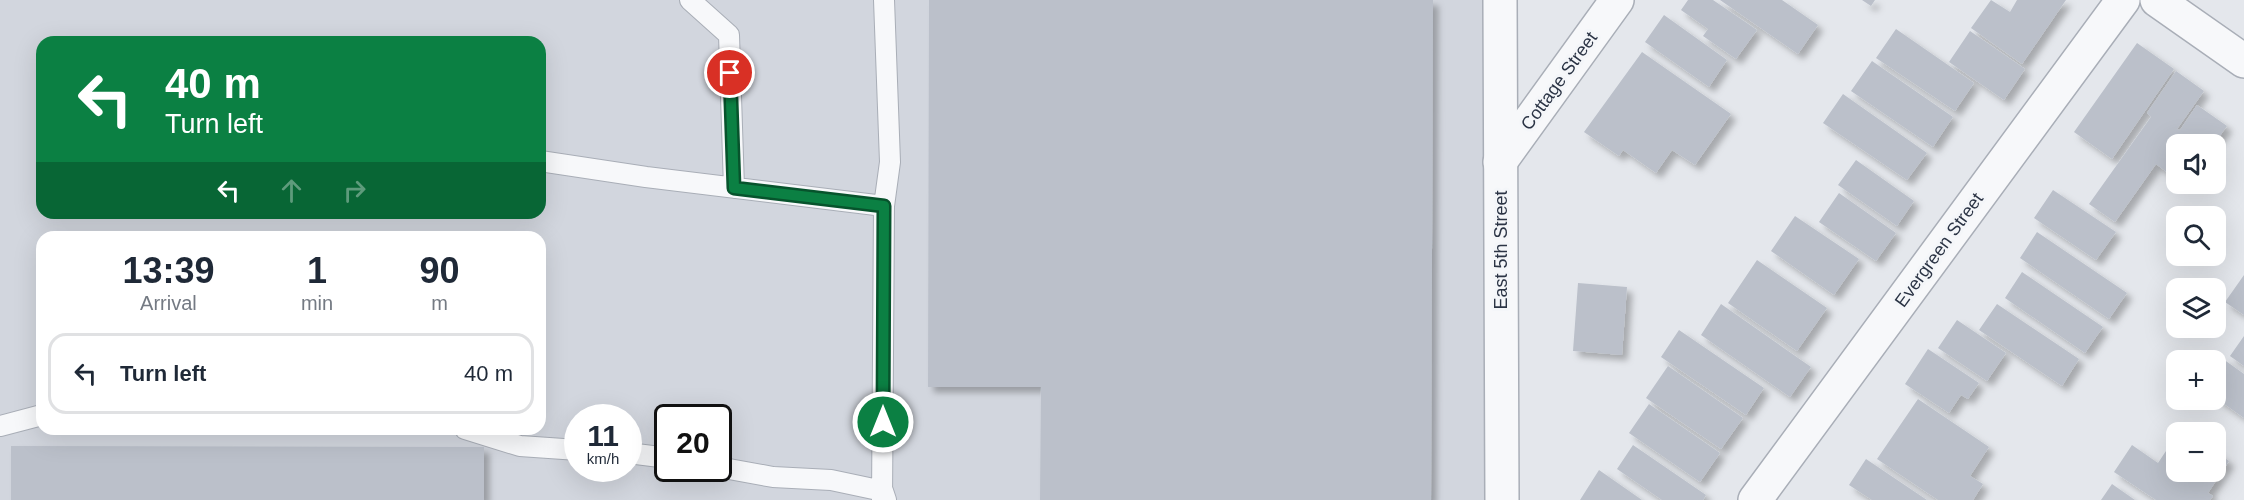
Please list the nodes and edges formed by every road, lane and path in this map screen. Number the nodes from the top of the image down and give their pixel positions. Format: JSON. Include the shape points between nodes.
{"nodes":[{"id":1,"x":690,"y":0,"type":"edge"},
{"id":2,"x":884,"y":0,"type":"edge"},
{"id":3,"x":1500,"y":0,"type":"edge"},
{"id":4,"x":1617,"y":0,"type":"edge"},
{"id":5,"x":2123,"y":0,"type":"edge"},
{"id":6,"x":2157,"y":0,"type":"edge"},
{"id":7,"x":2244,"y":61,"type":"edge"},
{"id":8,"x":546,"y":162,"type":"edge"},
{"id":9,"x":1500,"y":162,"type":"junction"},
{"id":10,"x":734,"y":188,"type":"junction"},
{"id":11,"x":884,"y":206,"type":"junction"},
{"id":12,"x":36,"y":417,"type":"edge"},
{"id":13,"x":0,"y":426,"type":"edge"},
{"id":14,"x":484,"y":435,"type":"edge"},
{"id":15,"x":564,"y":449,"type":"edge"},
{"id":16,"x":732,"y":470,"type":"edge"},
{"id":17,"x":884,"y":497,"type":"edge"},
{"id":18,"x":1502,"y":500,"type":"edge"},
{"id":19,"x":1755,"y":500,"type":"edge"}],
"edges":[{"from":1,"to":10,"type":"lane","via":[[729,35]]},
{"from":2,"to":11,"type":"lane","via":[[890,162]]},
{"from":3,"to":9,"type":"street","name":"East 5th Street"},
{"from":4,"to":9,"type":"street","name":"Cottage Street"},
{"from":5,"to":19,"type":"street","name":"Evergreen Street"},
{"from":6,"to":7,"type":"street"},
{"from":8,"to":10,"type":"lane"},
{"from":9,"to":18,"type":"street","name":"East 5th Street"},
{"from":10,"to":11,"type":"lane"},
{"from":11,"to":17,"type":"lane"},
{"from":12,"to":13,"type":"lane"},
{"from":14,"to":15,"type":"lane","via":[[520,446]]},
{"from":16,"to":17,"type":"lane","via":[[773,477],[831,480]]}]}
